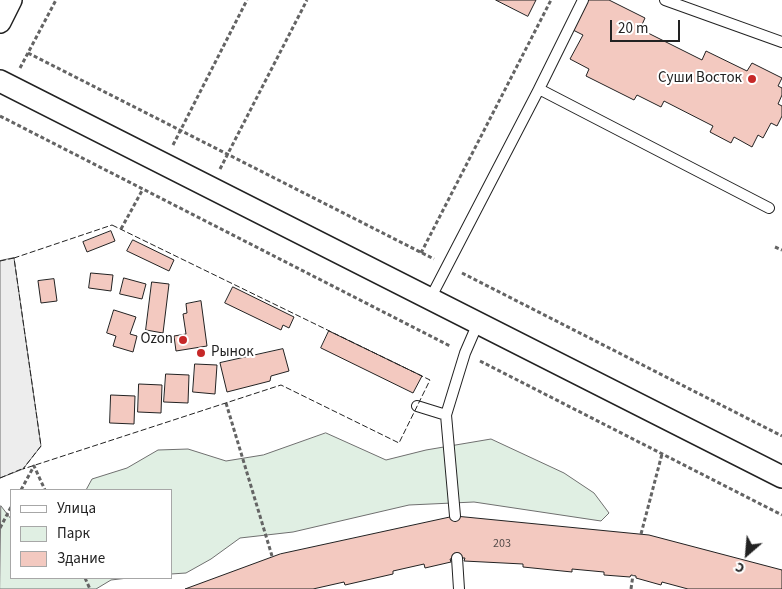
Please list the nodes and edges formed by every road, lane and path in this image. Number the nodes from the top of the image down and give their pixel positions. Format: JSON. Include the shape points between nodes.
{"nodes":[{"id":1,"x":11,"y":0,"type":"edge"},
{"id":2,"x":56,"y":0,"type":"edge"},
{"id":3,"x":247,"y":0,"type":"edge"},
{"id":4,"x":308,"y":0,"type":"edge"},
{"id":5,"x":552,"y":0,"type":"edge"},
{"id":6,"x":583,"y":0,"type":"edge"},
{"id":7,"x":665,"y":0,"type":"edge"},
{"id":8,"x":0,"y":22,"type":"edge"},
{"id":9,"x":782,"y":42,"type":"edge"},
{"id":10,"x":28,"y":53,"type":"junction"},
{"id":11,"x":5,"y":84,"type":"edge"},
{"id":12,"x":538,"y":89,"type":"junction"},
{"id":13,"x":0,"y":116,"type":"edge"},
{"id":14,"x":180,"y":130,"type":"junction"},
{"id":15,"x":227,"y":154,"type":"junction"},
{"id":16,"x":163,"y":164,"type":"junction"},
{"id":17,"x":210,"y":187,"type":"junction"},
{"id":18,"x":142,"y":189,"type":"junction"},
{"id":19,"x":769,"y":208,"type":"dead end"},
{"id":20,"x":121,"y":229,"type":"dead end"},
{"id":21,"x":775,"y":246,"type":"dead end"},
{"id":22,"x":782,"y":250,"type":"edge"},
{"id":23,"x":421,"y":253,"type":"junction"},
{"id":24,"x":447,"y":266,"type":"junction"},
{"id":25,"x":430,"y":299,"type":"junction"},
{"id":26,"x":478,"y":323,"type":"junction"},
{"id":27,"x":465,"y":353,"type":"junction"},
{"id":28,"x":226,"y":404,"type":"dead end"},
{"id":29,"x":417,"y":406,"type":"dead end"},
{"id":30,"x":446,"y":415,"type":"junction"},
{"id":31,"x":782,"y":436,"type":"edge"},
{"id":32,"x":662,"y":454,"type":"junction"},
{"id":33,"x":782,"y":477,"type":"edge"},
{"id":34,"x":22,"y":489,"type":"edge"},
{"id":35,"x":45,"y":489,"type":"edge"},
{"id":36,"x":10,"y":510,"type":"edge"},
{"id":37,"x":455,"y":516,"type":"dead end"},
{"id":38,"x":782,"y":516,"type":"edge"},
{"id":39,"x":0,"y":528,"type":"edge"},
{"id":40,"x":641,"y":534,"type":"dead end"},
{"id":41,"x":272,"y":556,"type":"dead end"},
{"id":42,"x":457,"y":558,"type":"dead end"},
{"id":43,"x":633,"y":575,"type":"dead end"},
{"id":44,"x":459,"y":589,"type":"edge"},
{"id":45,"x":631,"y":589,"type":"edge"}],
"edges":[{"from":1,"to":8,"type":"street"},
{"from":2,"to":10,"type":"path"},
{"from":3,"to":14,"type":"path"},
{"from":4,"to":15,"type":"path"},
{"from":5,"to":23,"type":"path"},
{"from":6,"to":12,"type":"lane"},
{"from":7,"to":9,"type":"lane"},
{"from":10,"to":11,"type":"path"},
{"from":10,"to":14,"type":"path"},
{"from":11,"to":16,"type":"street"},
{"from":12,"to":19,"type":"lane"},
{"from":12,"to":24,"type":"lane"},
{"from":13,"to":18,"type":"path"},
{"from":14,"to":15,"type":"path"},
{"from":14,"to":16,"type":"path"},
{"from":15,"to":17,"type":"path"},
{"from":15,"to":23,"type":"path"},
{"from":16,"to":17,"type":"street"},
{"from":17,"to":25,"type":"street"},
{"from":18,"to":20,"type":"path"},
{"from":18,"to":27,"type":"path"},
{"from":21,"to":22,"type":"path"},
{"from":23,"to":24,"type":"path"},
{"from":24,"to":25,"type":"lane"},
{"from":24,"to":31,"type":"path"},
{"from":25,"to":26,"type":"street"},
{"from":26,"to":27,"type":"lane"},
{"from":26,"to":33,"type":"street"},
{"from":27,"to":30,"type":"lane"},
{"from":27,"to":32,"type":"path"},
{"from":28,"to":41,"type":"path"},
{"from":29,"to":30,"type":"lane"},
{"from":30,"to":37,"type":"lane"},
{"from":32,"to":38,"type":"path"},
{"from":32,"to":40,"type":"path"},
{"from":34,"to":35,"type":"path","via":[[34,466]]},
{"from":36,"to":39,"type":"path"},
{"from":42,"to":44,"type":"lane"},
{"from":43,"to":45,"type":"path"}]}
